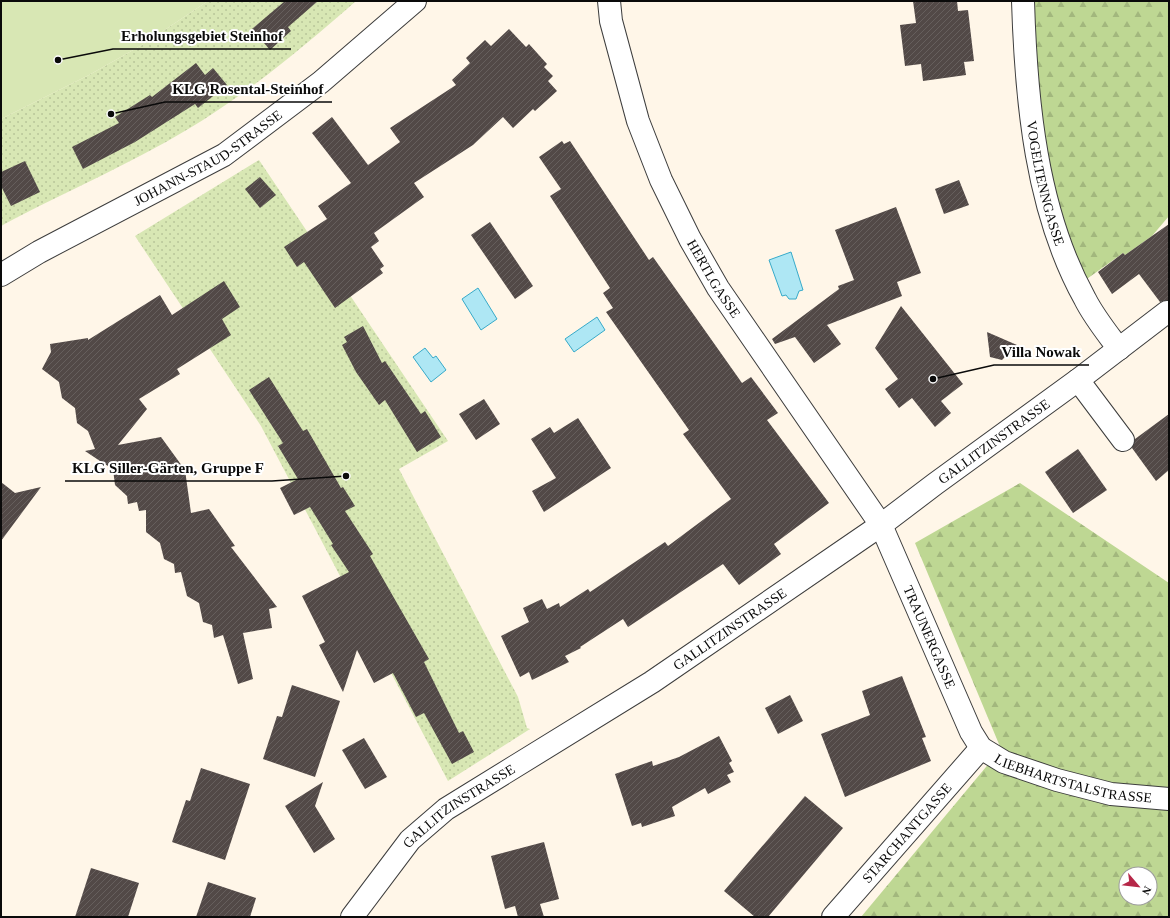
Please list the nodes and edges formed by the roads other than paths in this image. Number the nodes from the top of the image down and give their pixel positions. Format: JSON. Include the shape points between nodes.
{"nodes":[{"id":1,"x":415,"y":1,"type":"edge"},
{"id":2,"x":609,"y":1,"type":"edge"},
{"id":3,"x":1023,"y":1,"type":"edge"},
{"id":4,"x":1,"y":275,"type":"edge"},
{"id":5,"x":1167,"y":312,"type":"dead end"},
{"id":6,"x":1119,"y":349,"type":"junction"},
{"id":7,"x":1078,"y":380,"type":"junction"},
{"id":8,"x":1123,"y":440,"type":"dead end"},
{"id":9,"x":881,"y":525,"type":"junction"},
{"id":10,"x":981,"y":748,"type":"junction"},
{"id":11,"x":1169,"y":799,"type":"edge"},
{"id":12,"x":352,"y":917,"type":"edge"},
{"id":13,"x":833,"y":917,"type":"edge"}],
"edges":[{"from":1,"to":4,"type":"street","name":"JOHANN-STAUD-STRASSE","via":[[321,82],[224,155],[39,252]]},
{"from":2,"to":9,"type":"street","name":"HERTLGASSE","via":[[611,21],[638,121],[661,180],[690,239],[718,288]]},
{"from":3,"to":6,"type":"street","name":"VOGELTENNGASSE","via":[[1024,54],[1035,144],[1053,223],[1085,300]]},
{"from":5,"to":6,"type":"street","name":"GALLITZINSTRASSE"},
{"from":6,"to":7,"type":"street","name":"GALLITZINSTRASSE"},
{"from":7,"to":8,"type":"street"},
{"from":7,"to":9,"type":"street","name":"GALLITZINSTRASSE"},
{"from":9,"to":10,"type":"street","name":"TRAUNERGASSE","via":[[971,732]]},
{"from":9,"to":12,"type":"street","name":"GALLITZINSTRASSE","via":[[652,682],[446,809],[410,840]]},
{"from":10,"to":11,"type":"street","name":"LIEBHARTSTALSTRASSE","via":[[1004,762],[1057,780],[1111,794]]},
{"from":10,"to":13,"type":"street","name":"STARCHANTGASSE"}]}
